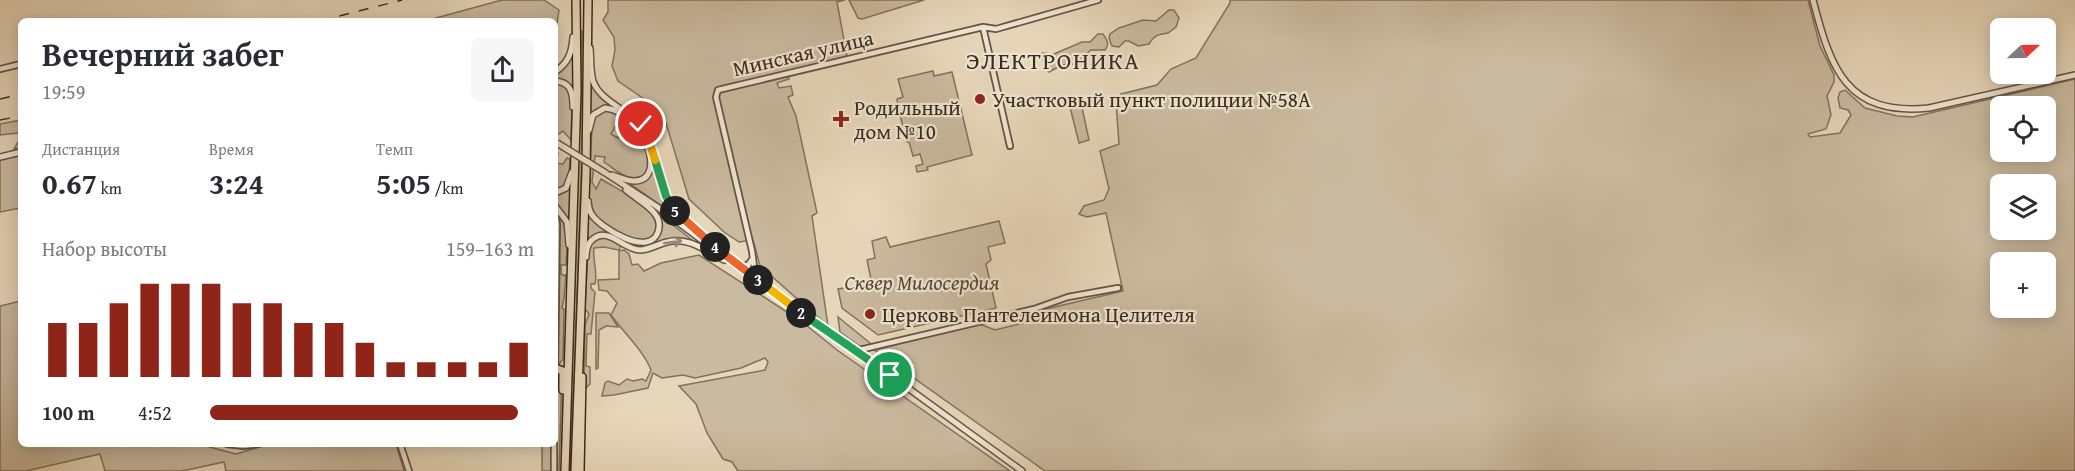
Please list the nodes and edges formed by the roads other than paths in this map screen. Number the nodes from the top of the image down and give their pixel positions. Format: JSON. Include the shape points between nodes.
{"nodes":[{"id":1,"x":576,"y":0,"type":"edge"},
{"id":2,"x":588,"y":0,"type":"edge"},
{"id":3,"x":1098,"y":0,"type":"edge"},
{"id":4,"x":1813,"y":0,"type":"edge"},
{"id":5,"x":588,"y":12,"type":"junction"},
{"id":6,"x":575,"y":14,"type":"junction"},
{"id":7,"x":983,"y":27,"type":"junction"},
{"id":8,"x":18,"y":65,"type":"edge"},
{"id":9,"x":0,"y":69,"type":"edge"},
{"id":10,"x":558,"y":70,"type":"edge"},
{"id":11,"x":2075,"y":75,"type":"edge"},
{"id":12,"x":558,"y":81,"type":"edge"},
{"id":13,"x":575,"y":138,"type":"junction"},
{"id":14,"x":558,"y":143,"type":"edge"},
{"id":15,"x":1010,"y":146,"type":"dead end"},
{"id":16,"x":586,"y":148,"type":"junction"},
{"id":17,"x":18,"y":153,"type":"edge"},
{"id":18,"x":0,"y":157,"type":"edge"},
{"id":19,"x":574,"y":165,"type":"junction"},
{"id":20,"x":604,"y":172,"type":"junction"},
{"id":21,"x":586,"y":173,"type":"junction"},
{"id":22,"x":558,"y":192,"type":"edge"},
{"id":23,"x":558,"y":209,"type":"edge"},
{"id":24,"x":753,"y":258,"type":"junction"},
{"id":25,"x":729,"y":260,"type":"junction"},
{"id":26,"x":736,"y":266,"type":"junction"},
{"id":27,"x":759,"y":281,"type":"junction"},
{"id":28,"x":1118,"y":288,"type":"dead end"},
{"id":29,"x":569,"y":300,"type":"junction"},
{"id":30,"x":581,"y":315,"type":"junction"},
{"id":31,"x":855,"y":351,"type":"junction"},
{"id":32,"x":558,"y":367,"type":"edge"},
{"id":33,"x":558,"y":369,"type":"edge"},
{"id":34,"x":401,"y":447,"type":"edge"},
{"id":35,"x":554,"y":447,"type":"edge"},
{"id":36,"x":409,"y":471,"type":"edge"},
{"id":37,"x":554,"y":471,"type":"edge"},
{"id":38,"x":564,"y":471,"type":"edge"},
{"id":39,"x":574,"y":471,"type":"edge"},
{"id":40,"x":580,"y":471,"type":"edge"},
{"id":41,"x":1022,"y":471,"type":"edge"}],
"edges":[{"from":1,"to":6,"type":"main road"},
{"from":2,"to":5,"type":"main road"},
{"from":3,"to":7,"type":"street","name":"Минская улица","via":[[996,29]]},
{"from":4,"to":11,"type":"street","via":[[1824,43],[1841,76],[1847,85],[1881,106],[1929,108]]},
{"from":5,"to":16,"type":"main road"},
{"from":5,"to":25,"type":"street","via":[[595,86],[641,124],[672,207]]},
{"from":6,"to":10,"type":"street","via":[[571,53]]},
{"from":6,"to":13,"type":"main road"},
{"from":7,"to":15,"type":"street"},
{"from":7,"to":24,"type":"street","name":"Минская улица","via":[[718,90],[716,97]]},
{"from":8,"to":9,"type":"street"},
{"from":12,"to":13,"type":"street","via":[[571,89]]},
{"from":13,"to":19,"type":"main road"},
{"from":14,"to":20,"type":"street","bridge":true},
{"from":16,"to":20,"type":"street","via":[[591,119],[601,110],[619,112],[640,130],[650,163],[646,177],[630,181]]},
{"from":16,"to":21,"type":"main road"},
{"from":17,"to":18,"type":"street"},
{"from":19,"to":22,"type":"street","via":[[566,188]]},
{"from":19,"to":29,"type":"main road"},
{"from":20,"to":21,"type":"street","via":[[657,217],[659,227],[653,239],[634,242],[595,218],[588,205]]},
{"from":20,"to":25,"type":"street"},
{"from":21,"to":30,"type":"main road"},
{"from":23,"to":29,"type":"street","via":[[568,226]]},
{"from":24,"to":26,"type":"street","via":[[750,264]]},
{"from":24,"to":27,"type":"street","name":"Минская улица"},
{"from":25,"to":26,"type":"street"},
{"from":26,"to":27,"type":"street"},
{"from":30,"to":26,"type":"street","one_way":true,"via":[[586,251],[591,240],[600,236],[638,250],[685,241]]},
{"from":27,"to":31,"type":"street"},
{"from":28,"to":31,"type":"street"},
{"from":29,"to":32,"type":"main road","via":[[564,361]]},
{"from":29,"to":38,"type":"main road"},
{"from":30,"to":39,"type":"main road"},
{"from":30,"to":40,"type":"main road"},
{"from":31,"to":41,"type":"street"},
{"from":33,"to":38,"type":"main road","via":[[563,374]]},
{"from":34,"to":36,"type":"street"},
{"from":35,"to":37,"type":"street"}]}
